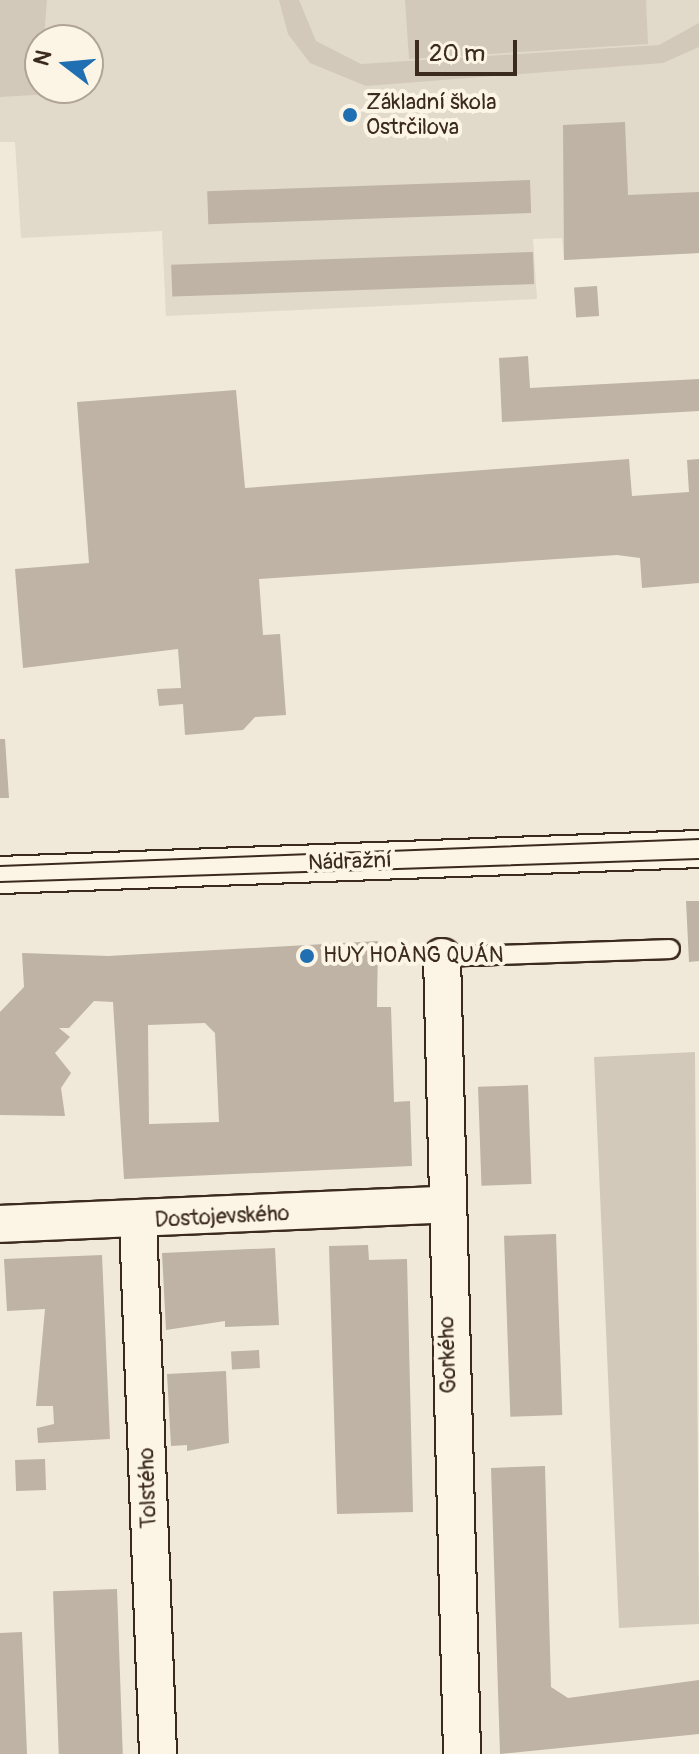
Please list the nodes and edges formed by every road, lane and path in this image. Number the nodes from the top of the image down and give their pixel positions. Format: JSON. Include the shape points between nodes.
{"nodes":[{"id":1,"x":699,"y":849,"type":"edge"},
{"id":2,"x":0,"y":875,"type":"edge"},
{"id":3,"x":670,"y":949,"type":"dead end"},
{"id":4,"x":442,"y":957,"type":"joint"},
{"id":5,"x":443,"y":1205,"type":"junction"},
{"id":6,"x":138,"y":1221,"type":"junction"},
{"id":7,"x":0,"y":1224,"type":"edge"},
{"id":8,"x":158,"y":1754,"type":"edge"},
{"id":9,"x":462,"y":1754,"type":"edge"}],
"edges":[{"from":1,"to":2,"type":"street","name":"Nádražní"},
{"from":3,"to":4,"type":"lane"},
{"from":4,"to":5,"type":"street","name":"Gorkého"},
{"from":5,"to":6,"type":"street","name":"Dostojevského"},
{"from":5,"to":9,"type":"street","name":"Gorkého"},
{"from":6,"to":7,"type":"street","name":"Dostojevského"},
{"from":6,"to":8,"type":"street","name":"Tolstého"}]}
